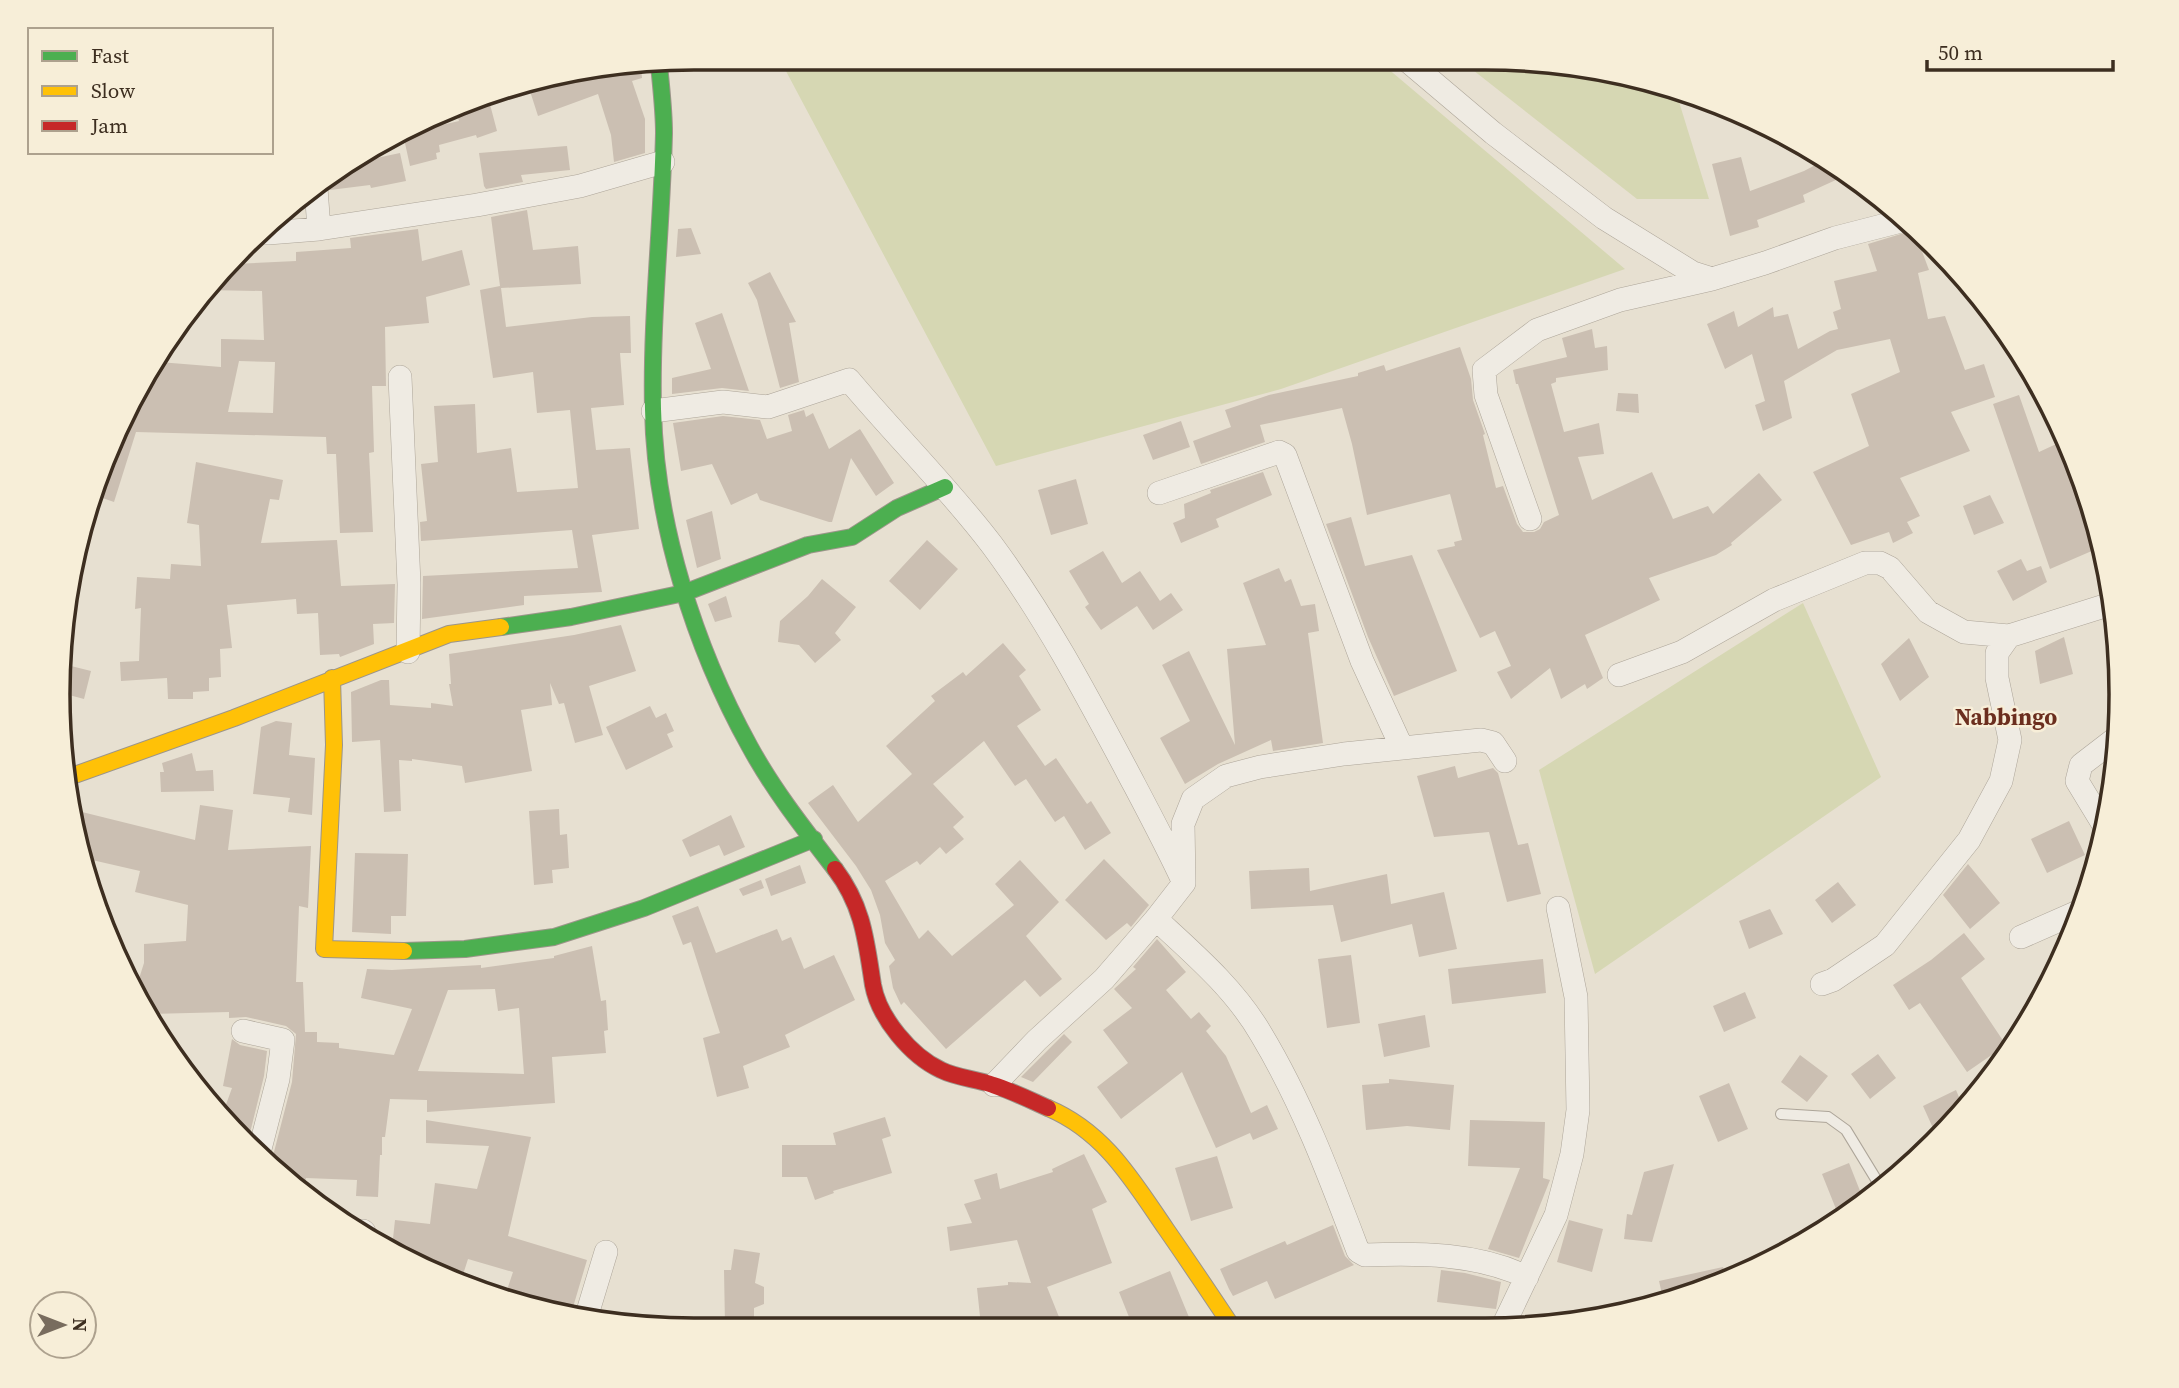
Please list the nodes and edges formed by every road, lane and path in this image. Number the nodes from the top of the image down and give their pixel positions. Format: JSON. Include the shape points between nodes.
{"nodes":[{"id":1,"x":1419,"y":70,"type":"edge"},
{"id":2,"x":660,"y":71,"type":"edge"},
{"id":3,"x":663,"y":162,"type":"junction"},
{"id":4,"x":317,"y":197,"type":"edge"},
{"id":5,"x":1894,"y":223,"type":"edge"},
{"id":6,"x":319,"y":229,"type":"junction"},
{"id":7,"x":275,"y":232,"type":"edge"},
{"id":8,"x":1712,"y":279,"type":"junction"},
{"id":9,"x":400,"y":377,"type":"dead end"},
{"id":10,"x":653,"y":411,"type":"junction"},
{"id":11,"x":945,"y":487,"type":"junction"},
{"id":12,"x":1159,"y":494,"type":"dead end"},
{"id":13,"x":1530,"y":519,"type":"dead end"},
{"id":14,"x":684,"y":593,"type":"junction"},
{"id":15,"x":2103,"y":606,"type":"edge"},
{"id":16,"x":2009,"y":636,"type":"junction"},
{"id":17,"x":408,"y":652,"type":"junction"},
{"id":18,"x":1619,"y":674,"type":"dead end"},
{"id":19,"x":332,"y":678,"type":"junction"},
{"id":20,"x":2107,"y":745,"type":"edge"},
{"id":21,"x":1402,"y":748,"type":"junction"},
{"id":22,"x":1505,"y":761,"type":"dead end"},
{"id":23,"x":75,"y":775,"type":"edge"},
{"id":24,"x":2097,"y":814,"type":"edge"},
{"id":25,"x":814,"y":839,"type":"junction"},
{"id":26,"x":1184,"y":883,"type":"junction"},
{"id":27,"x":1558,"y":908,"type":"dead end"},
{"id":28,"x":2068,"y":916,"type":"edge"},
{"id":29,"x":1156,"y":919,"type":"junction"},
{"id":30,"x":2021,"y":937,"type":"dead end"},
{"id":31,"x":1822,"y":984,"type":"dead end"},
{"id":32,"x":243,"y":1031,"type":"dead end"},
{"id":33,"x":994,"y":1085,"type":"junction"},
{"id":34,"x":1781,"y":1114,"type":"dead end"},
{"id":35,"x":262,"y":1143,"type":"edge"},
{"id":36,"x":1876,"y":1180,"type":"edge"},
{"id":37,"x":606,"y":1252,"type":"dead end"},
{"id":38,"x":1527,"y":1278,"type":"junction"},
{"id":39,"x":589,"y":1309,"type":"edge"},
{"id":40,"x":1507,"y":1317,"type":"edge"},
{"id":41,"x":1226,"y":1318,"type":"edge"}],
"edges":[{"from":1,"to":8,"type":"street","via":[[1604,218],[1693,273]]},
{"from":2,"to":3,"type":"street"},
{"from":3,"to":6,"type":"street","via":[[580,186]]},
{"from":3,"to":10,"type":"street"},
{"from":4,"to":6,"type":"street"},
{"from":5,"to":8,"type":"street"},
{"from":6,"to":7,"type":"street"},
{"from":8,"to":13,"type":"street","via":[[1620,300],[1537,330],[1484,370],[1486,395]]},
{"from":9,"to":17,"type":"street"},
{"from":10,"to":11,"type":"street","via":[[723,402],[768,407],[849,380]]},
{"from":10,"to":14,"type":"street","via":[[662,491]]},
{"from":11,"to":14,"type":"street","via":[[897,508],[852,537],[808,545]]},
{"from":11,"to":26,"type":"street","via":[[1030,600],[1099,715]]},
{"from":12,"to":21,"type":"street","via":[[1279,452],[1286,455],[1362,661]]},
{"from":14,"to":17,"type":"street","via":[[570,617],[449,634]]},
{"from":14,"to":25,"type":"street","via":[[750,747]]},
{"from":15,"to":16,"type":"street"},
{"from":16,"to":18,"type":"street","via":[[1964,632],[1928,612],[1890,568],[1865,563],[1774,600],[1682,652]]},
{"from":16,"to":31,"type":"street","via":[[1997,653],[1997,678],[2010,740],[2001,781],[1969,840],[1885,945]]},
{"from":17,"to":19,"type":"street"},
{"from":19,"to":23,"type":"street"},
{"from":19,"to":25,"type":"street","via":[[334,745],[324,949],[465,949],[554,937],[644,908]]},
{"from":20,"to":24,"type":"street","via":[[2081,765],[2077,781]]},
{"from":21,"to":22,"type":"street","via":[[1481,740],[1493,743]]},
{"from":21,"to":26,"type":"street","via":[[1296,761],[1226,776],[1193,799],[1183,824]]},
{"from":25,"to":33,"type":"street","via":[[854,897],[863,921],[875,994],[903,1042],[941,1070]]},
{"from":26,"to":29,"type":"street"},
{"from":27,"to":38,"type":"street","via":[[1577,997],[1578,1110],[1564,1191]]},
{"from":28,"to":30,"type":"street"},
{"from":29,"to":33,"type":"street","via":[[1104,979]]},
{"from":29,"to":38,"type":"street","via":[[1220,979],[1261,1032],[1318,1148],[1357,1251],[1364,1255],[1454,1255]]},
{"from":32,"to":35,"type":"street","via":[[283,1040]]},
{"from":33,"to":41,"type":"street","via":[[1063,1114],[1120,1161]]},
{"from":34,"to":36,"type":"lane","via":[[1828,1118],[1846,1130]]},
{"from":37,"to":39,"type":"street"},
{"from":38,"to":40,"type":"street"}]}
